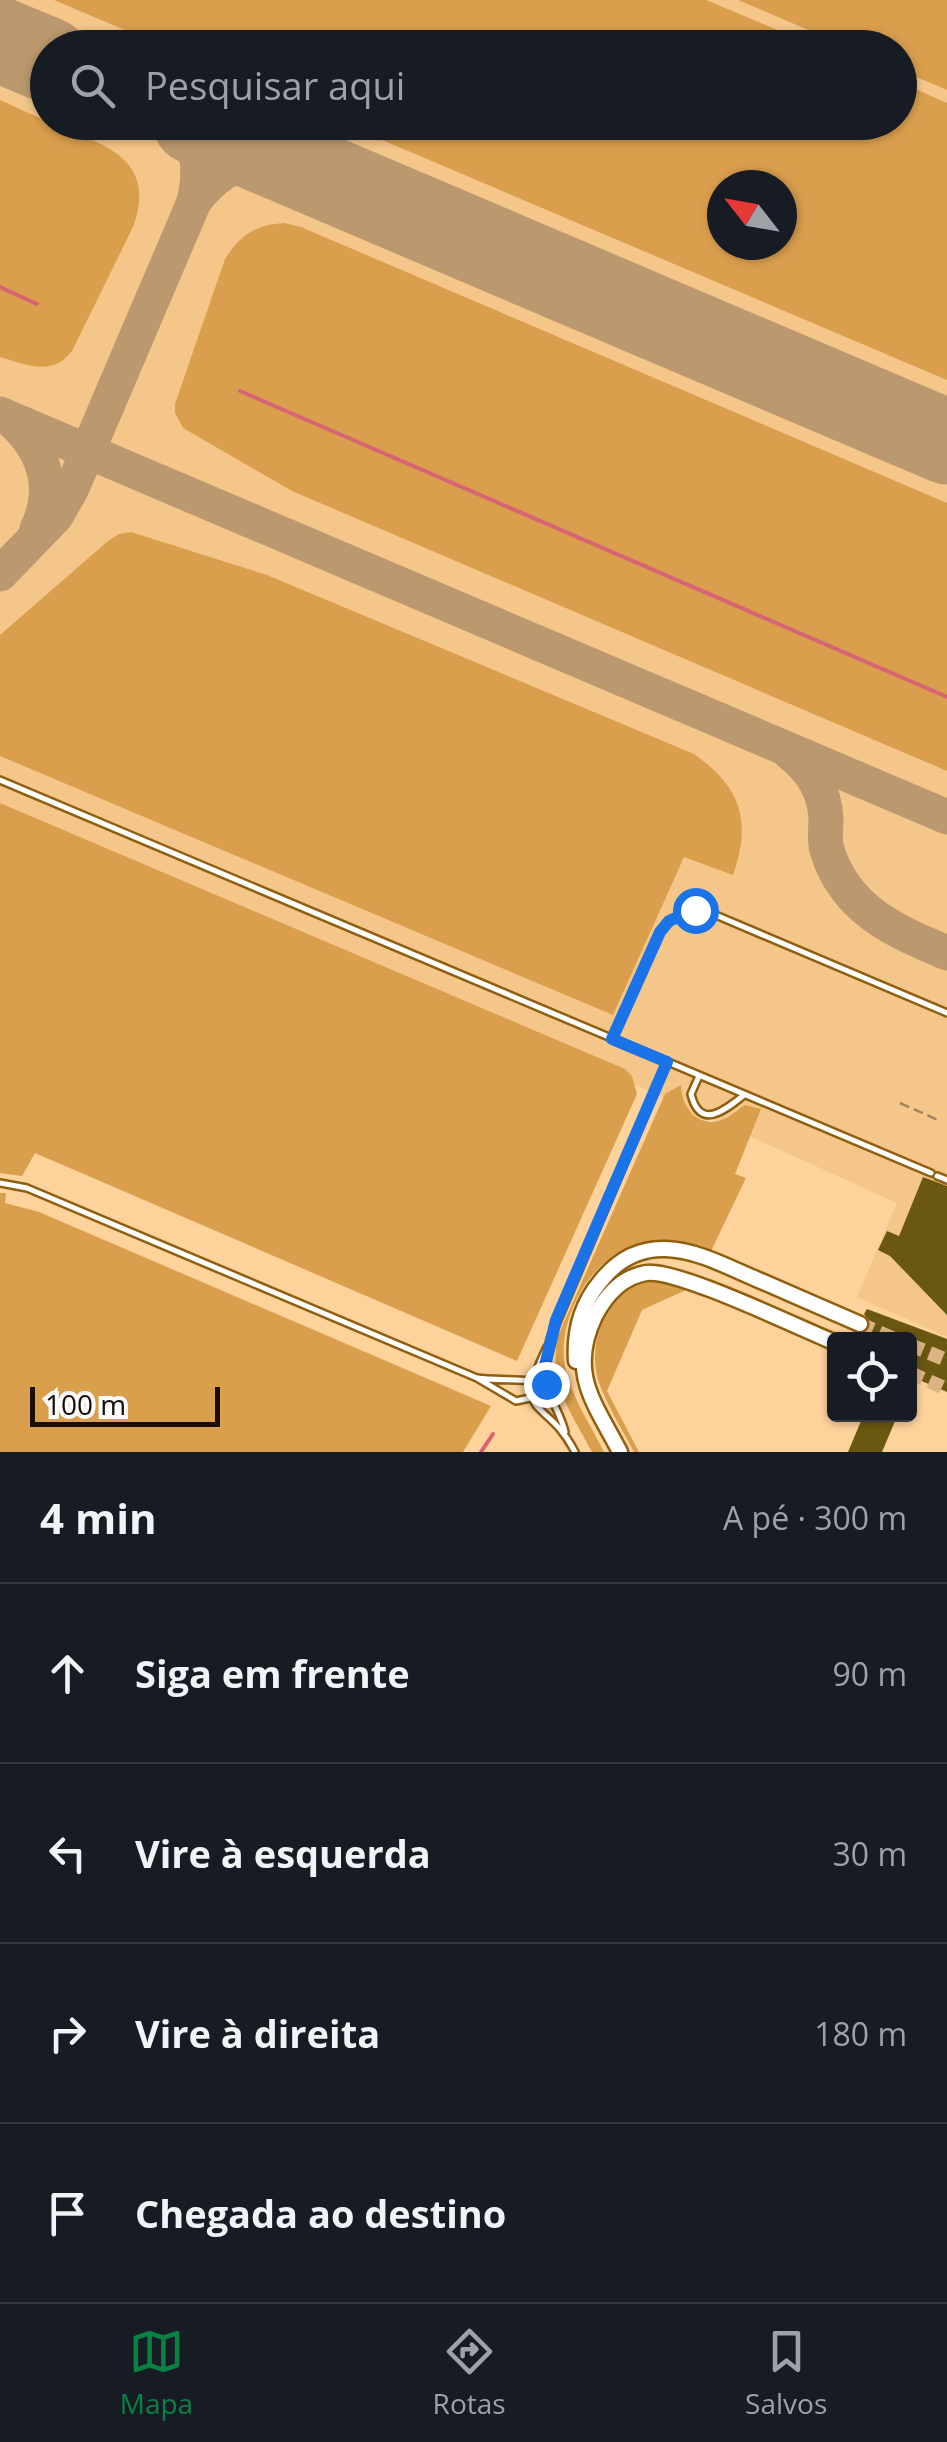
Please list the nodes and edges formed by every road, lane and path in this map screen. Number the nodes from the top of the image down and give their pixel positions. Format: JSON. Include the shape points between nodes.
{"nodes":[{"id":1,"x":0,"y":780,"type":"edge"},
{"id":2,"x":947,"y":1013,"type":"edge"},
{"id":3,"x":612,"y":1039,"type":"junction"},
{"id":4,"x":667,"y":1062,"type":"junction"},
{"id":5,"x":700,"y":1076,"type":"junction"},
{"id":6,"x":744,"y":1094,"type":"junction"},
{"id":7,"x":900,"y":1103,"type":"dead end"},
{"id":8,"x":938,"y":1120,"type":"dead end"},
{"id":9,"x":947,"y":1180,"type":"edge"},
{"id":10,"x":0,"y":1183,"type":"edge"},
{"id":11,"x":860,"y":1324,"type":"tunnel mouth"},
{"id":12,"x":550,"y":1339,"type":"junction"},
{"id":13,"x":827,"y":1339,"type":"edge"},
{"id":14,"x":477,"y":1378,"type":"junction"},
{"id":15,"x":533,"y":1378,"type":"junction"},
{"id":16,"x":584,"y":1380,"type":"junction"},
{"id":17,"x":546,"y":1384,"type":"junction"},
{"id":18,"x":530,"y":1398,"type":"junction"},
{"id":19,"x":565,"y":1432,"type":"junction"},
{"id":20,"x":575,"y":1452,"type":"edge"},
{"id":21,"x":620,"y":1452,"type":"edge"}],
"edges":[{"from":1,"to":3,"type":"lane"},
{"from":2,"to":3,"type":"lane","via":[[695,910],[660,932]]},
{"from":3,"to":4,"type":"lane"},
{"from":4,"to":5,"type":"lane"},
{"from":4,"to":12,"type":"lane"},
{"from":5,"to":6,"type":"lane"},
{"from":5,"to":6,"type":"lane","via":[[690,1094],[705,1114],[720,1113]]},
{"from":6,"to":9,"type":"lane"},
{"from":7,"to":8,"type":"path"},
{"from":10,"to":14,"type":"lane","via":[[27,1188]]},
{"from":11,"to":16,"type":"street","via":[[685,1251],[647,1250],[617,1263],[586,1302],[574,1341]]},
{"from":12,"to":15,"type":"lane"},
{"from":12,"to":17,"type":"lane"},
{"from":13,"to":16,"type":"street","via":[[682,1278],[642,1274],[618,1285],[600,1308],[584,1345]]},
{"from":14,"to":15,"type":"lane"},
{"from":14,"to":18,"type":"lane","via":[[516,1401]]},
{"from":15,"to":17,"type":"lane"},
{"from":15,"to":18,"type":"lane"},
{"from":16,"to":21,"type":"street"},
{"from":17,"to":18,"type":"lane"},
{"from":17,"to":19,"type":"lane"},
{"from":18,"to":19,"type":"lane"},
{"from":19,"to":20,"type":"lane"}]}
